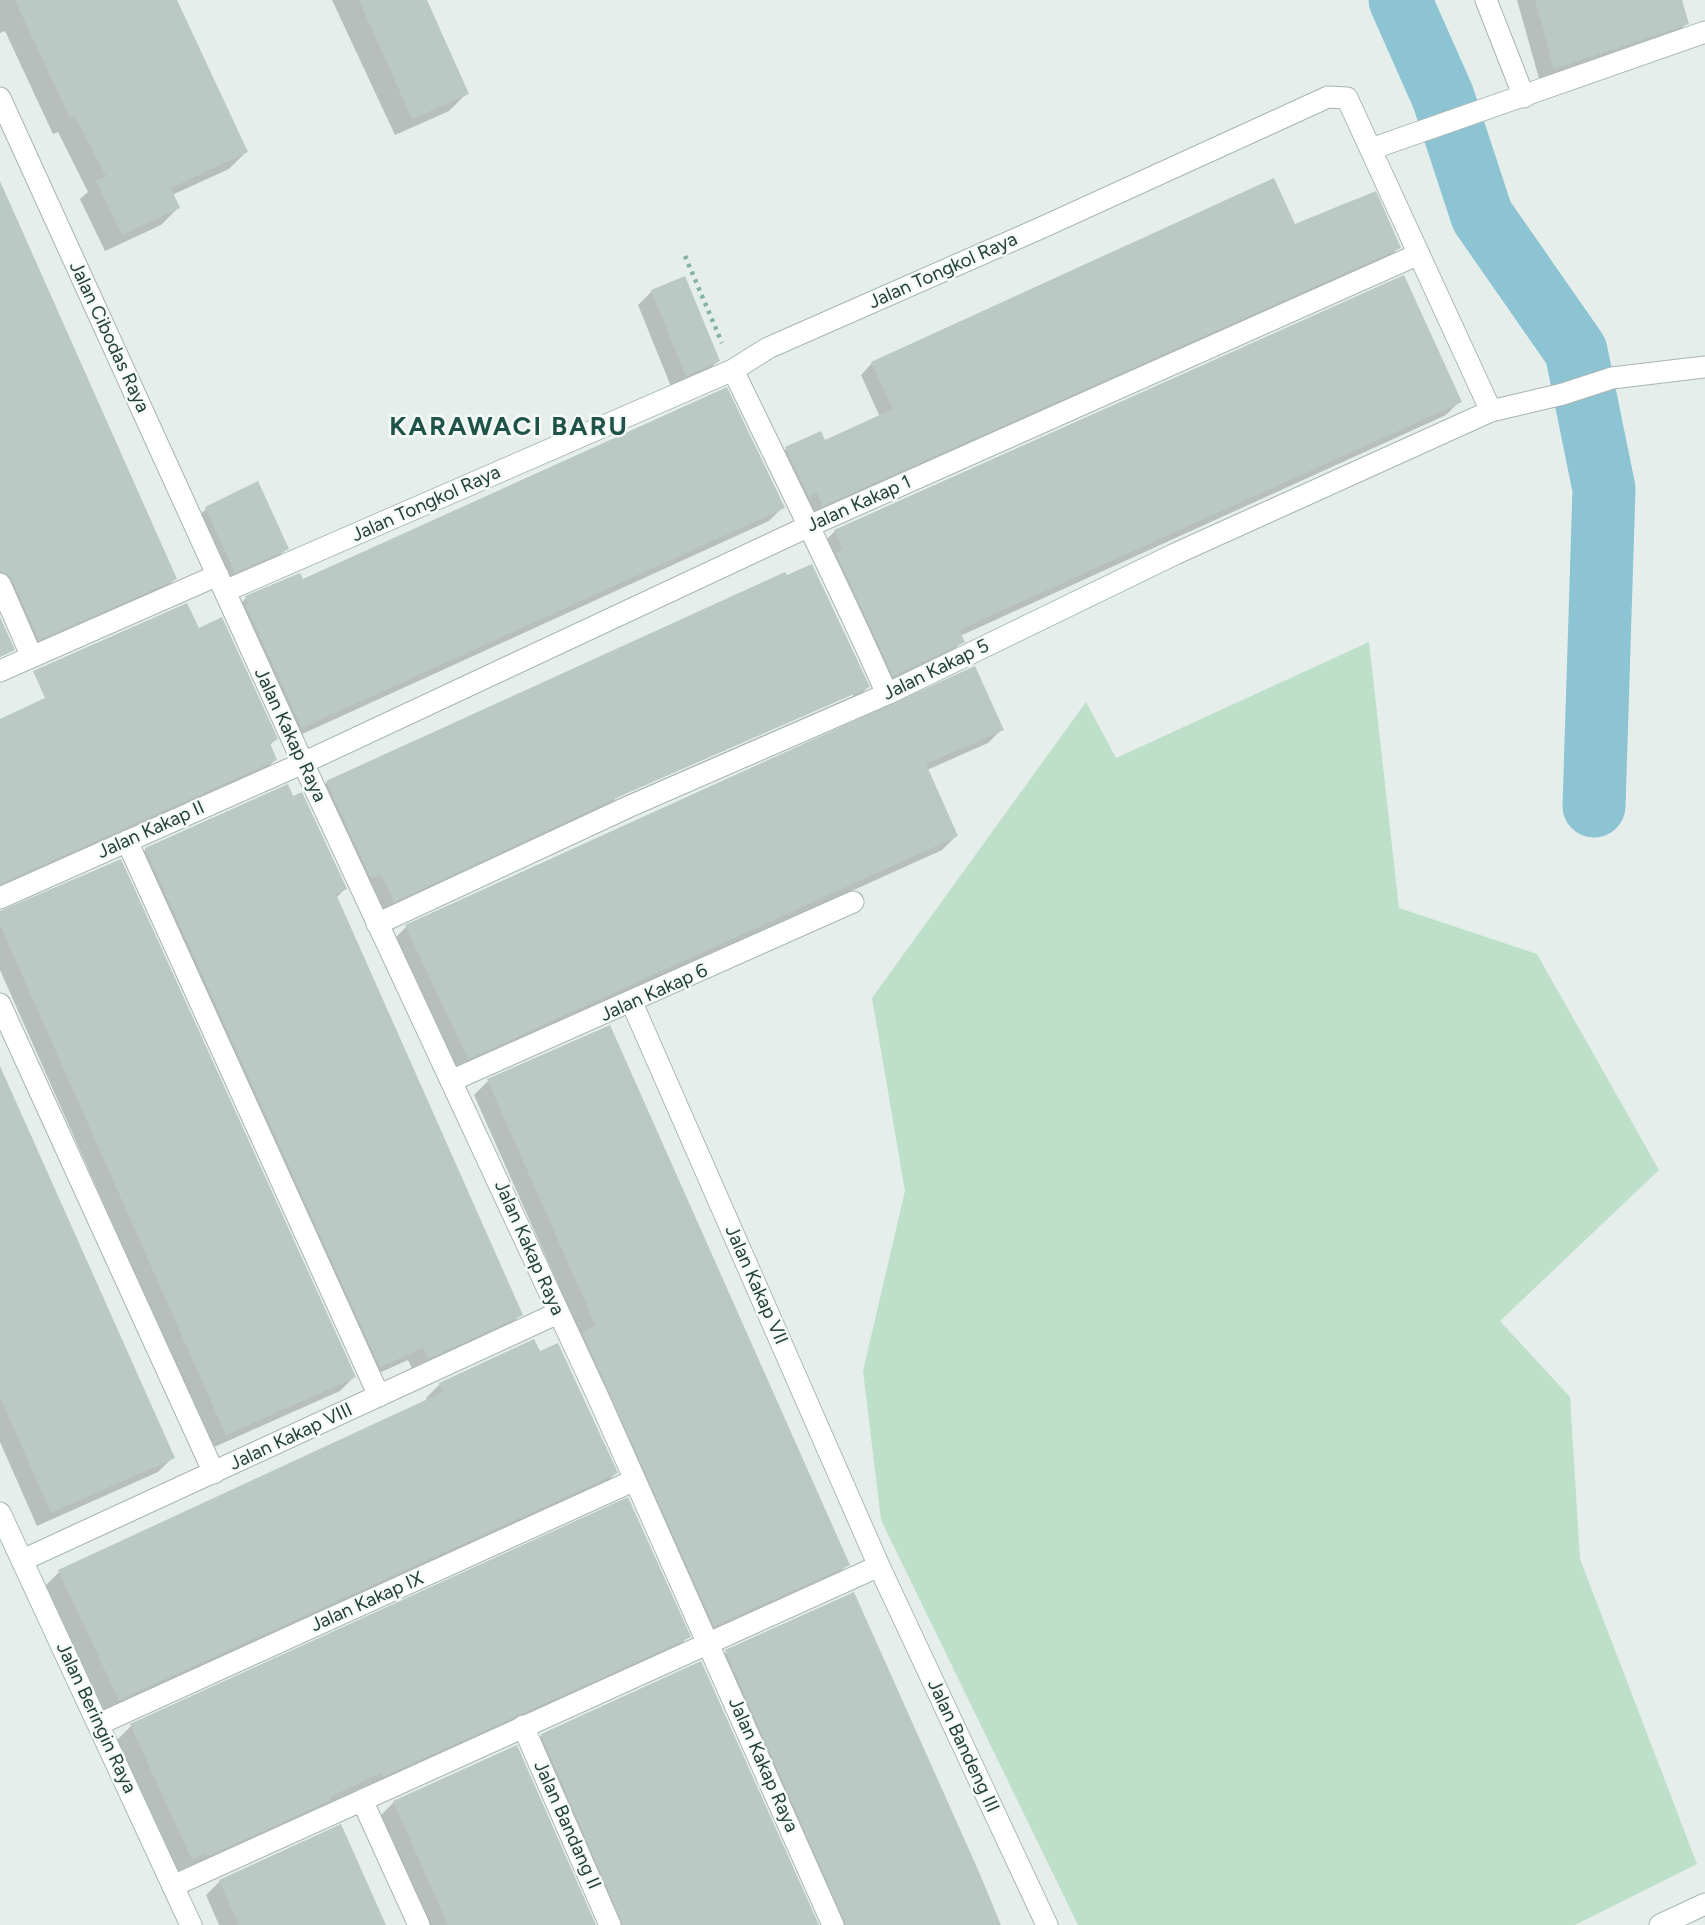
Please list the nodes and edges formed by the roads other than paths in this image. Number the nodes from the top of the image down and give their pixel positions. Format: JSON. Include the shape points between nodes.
{"nodes":[{"id":1,"x":1486,"y":0,"type":"edge"},
{"id":2,"x":1705,"y":33,"type":"edge"},
{"id":3,"x":1524,"y":97,"type":"junction"},
{"id":4,"x":0,"y":98,"type":"edge"},
{"id":5,"x":1371,"y":149,"type":"junction"},
{"id":6,"x":1419,"y":254,"type":"junction"},
{"id":7,"x":1705,"y":367,"type":"edge"},
{"id":8,"x":733,"y":370,"type":"junction"},
{"id":9,"x":1491,"y":411,"type":"junction"},
{"id":10,"x":807,"y":527,"type":"junction"},
{"id":11,"x":221,"y":583,"type":"junction"},
{"id":12,"x":0,"y":584,"type":"edge"},
{"id":13,"x":32,"y":657,"type":"junction"},
{"id":14,"x":0,"y":671,"type":"edge"},
{"id":15,"x":887,"y":694,"type":"junction"},
{"id":16,"x":303,"y":763,"type":"junction"},
{"id":17,"x":127,"y":841,"type":"junction"},
{"id":18,"x":0,"y":898,"type":"edge"},
{"id":19,"x":853,"y":902,"type":"dead end"},
{"id":20,"x":377,"y":924,"type":"junction"},
{"id":21,"x":632,"y":1003,"type":"junction"},
{"id":22,"x":0,"y":1004,"type":"edge"},
{"id":23,"x":453,"y":1080,"type":"junction"},
{"id":24,"x":558,"y":1313,"type":"junction"},
{"id":25,"x":379,"y":1396,"type":"junction"},
{"id":26,"x":214,"y":1473,"type":"junction"},
{"id":27,"x":635,"y":1480,"type":"junction"},
{"id":28,"x":0,"y":1513,"type":"edge"},
{"id":29,"x":23,"y":1560,"type":"junction"},
{"id":30,"x":879,"y":1566,"type":"junction"},
{"id":31,"x":708,"y":1643,"type":"junction"},
{"id":32,"x":99,"y":1724,"type":"junction"},
{"id":33,"x":523,"y":1726,"type":"junction"},
{"id":34,"x":362,"y":1800,"type":"junction"},
{"id":35,"x":173,"y":1886,"type":"junction"},
{"id":36,"x":1705,"y":1904,"type":"edge"},
{"id":37,"x":191,"y":1925,"type":"edge"},
{"id":38,"x":419,"y":1925,"type":"edge"},
{"id":39,"x":611,"y":1925,"type":"edge"},
{"id":40,"x":833,"y":1925,"type":"edge"},
{"id":41,"x":1047,"y":1925,"type":"edge"},
{"id":42,"x":1660,"y":1925,"type":"edge"}],
"edges":[{"from":1,"to":3,"type":"street"},
{"from":2,"to":3,"type":"street"},
{"from":3,"to":5,"type":"street"},
{"from":4,"to":11,"type":"street","name":"Jalan Cibodas Raya"},
{"from":5,"to":6,"type":"street","name":"Jalan Tongkol Raya"},
{"from":5,"to":8,"type":"street","name":"Jalan Tongkol Raya","via":[[1347,98],[1328,97],[768,348]]},
{"from":6,"to":9,"type":"street","name":"Jalan Tongkol Raya"},
{"from":6,"to":10,"type":"street","name":"Jalan Kakap 1"},
{"from":7,"to":9,"type":"street","name":"Jalan Kakap 5","via":[[1612,378]]},
{"from":8,"to":10,"type":"street"},
{"from":8,"to":11,"type":"street","name":"Jalan Tongkol Raya"},
{"from":9,"to":15,"type":"street","name":"Jalan Kakap 5","via":[[1175,554]]},
{"from":10,"to":15,"type":"street"},
{"from":10,"to":16,"type":"street","name":"Jalan Kakap 1"},
{"from":11,"to":13,"type":"street","name":"Jalan Tongkol Raya"},
{"from":11,"to":16,"type":"street","name":"Jalan Kakap Raya"},
{"from":12,"to":13,"type":"street"},
{"from":13,"to":14,"type":"street","name":"Jalan Tongkol Raya"},
{"from":15,"to":20,"type":"street","name":"Jalan Kakap 5"},
{"from":16,"to":17,"type":"street","name":"Jalan Kakap II"},
{"from":16,"to":20,"type":"street","name":"Jalan Kakap Raya"},
{"from":17,"to":18,"type":"street","name":"Jalan Kakap II"},
{"from":17,"to":25,"type":"street"},
{"from":19,"to":21,"type":"street","name":"Jalan Kakap 6"},
{"from":20,"to":23,"type":"street","name":"Jalan Kakap Raya"},
{"from":21,"to":23,"type":"street","name":"Jalan Kakap 6"},
{"from":21,"to":30,"type":"street","name":"Jalan Kakap VII"},
{"from":22,"to":26,"type":"street"},
{"from":23,"to":24,"type":"street","name":"Jalan Kakap Raya"},
{"from":24,"to":25,"type":"street","name":"Jalan Kakap VIII"},
{"from":24,"to":27,"type":"street","name":"Jalan Kakap Raya"},
{"from":25,"to":26,"type":"street","name":"Jalan Kakap VIII"},
{"from":26,"to":29,"type":"street","name":"Jalan Kakap VIII"},
{"from":27,"to":31,"type":"street","name":"Jalan Kakap Raya"},
{"from":27,"to":32,"type":"street","name":"Jalan Kakap IX"},
{"from":28,"to":29,"type":"street","name":"Jalan Beringin Raya"},
{"from":29,"to":32,"type":"street","name":"Jalan Beringin Raya"},
{"from":30,"to":31,"type":"street"},
{"from":30,"to":41,"type":"street","name":"Jalan Bandeng III"},
{"from":31,"to":33,"type":"street"},
{"from":31,"to":40,"type":"street","name":"Jalan Kakap Raya"},
{"from":32,"to":35,"type":"street","name":"Jalan Beringin Raya"},
{"from":33,"to":34,"type":"street"},
{"from":33,"to":39,"type":"street","name":"Jalan Bandang II"},
{"from":34,"to":35,"type":"street"},
{"from":34,"to":38,"type":"street"},
{"from":35,"to":37,"type":"street","name":"Jalan Beringin Raya"},
{"from":36,"to":42,"type":"street"}]}
